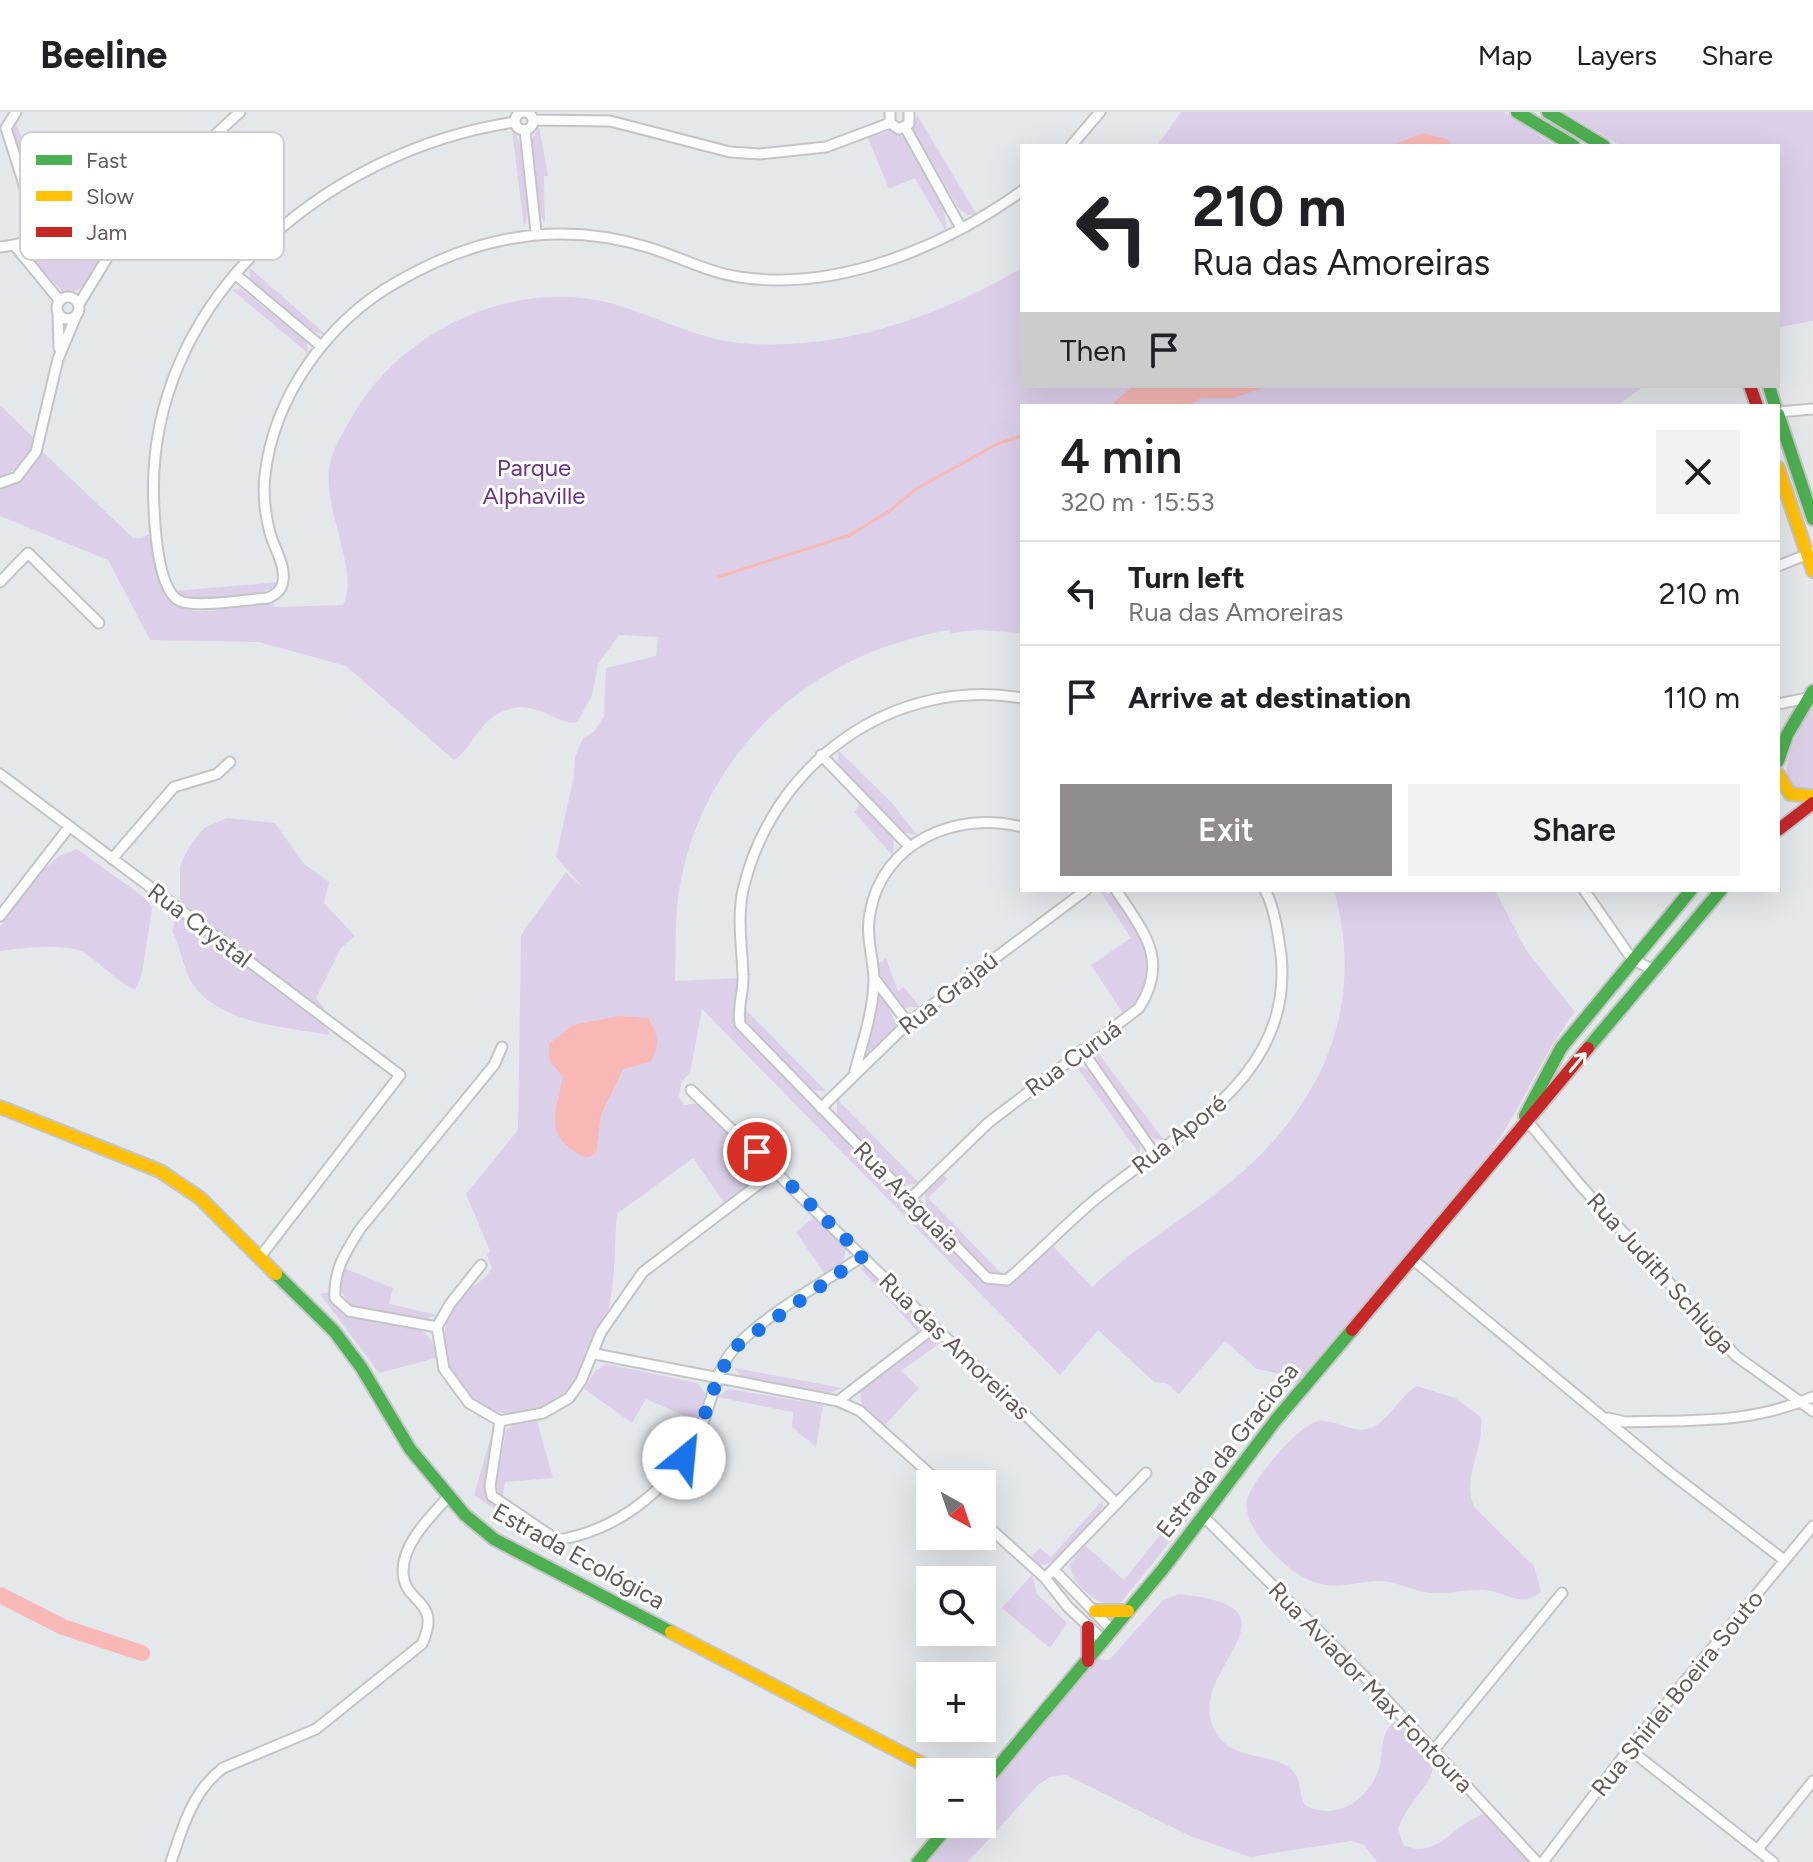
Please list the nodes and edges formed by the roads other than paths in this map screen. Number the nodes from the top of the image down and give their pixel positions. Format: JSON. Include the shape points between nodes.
{"nodes":[{"id":1,"x":16,"y":112,"type":"edge"},
{"id":2,"x":240,"y":112,"type":"edge"},
{"id":3,"x":523,"y":112,"type":"edge"},
{"id":4,"x":890,"y":112,"type":"edge"},
{"id":5,"x":1100,"y":112,"type":"edge"},
{"id":6,"x":1517,"y":112,"type":"edge"},
{"id":7,"x":1548,"y":112,"type":"edge"},
{"id":8,"x":911,"y":113,"type":"edge"},
{"id":9,"x":533,"y":120,"type":"junction"},
{"id":10,"x":515,"y":122,"type":"junction"},
{"id":11,"x":890,"y":123,"type":"junction"},
{"id":12,"x":905,"y":127,"type":"junction"},
{"id":13,"x":525,"y":130,"type":"junction"},
{"id":14,"x":218,"y":132,"type":"edge"},
{"id":15,"x":1073,"y":144,"type":"edge"},
{"id":16,"x":1571,"y":144,"type":"edge"},
{"id":17,"x":1601,"y":144,"type":"edge"},
{"id":18,"x":20,"y":172,"type":"edge"},
{"id":19,"x":1020,"y":192,"type":"edge"},
{"id":20,"x":284,"y":225,"type":"edge"},
{"id":21,"x":961,"y":228,"type":"junction"},
{"id":22,"x":536,"y":232,"type":"junction"},
{"id":23,"x":20,"y":244,"type":"edge"},
{"id":24,"x":15,"y":246,"type":"junction"},
{"id":25,"x":0,"y":247,"type":"edge"},
{"id":26,"x":20,"y":252,"type":"edge"},
{"id":27,"x":26,"y":260,"type":"edge"},
{"id":28,"x":106,"y":260,"type":"edge"},
{"id":29,"x":250,"y":260,"type":"edge"},
{"id":30,"x":236,"y":275,"type":"junction"},
{"id":31,"x":60,"y":301,"type":"junction"},
{"id":32,"x":79,"y":304,"type":"junction"},
{"id":33,"x":58,"y":312,"type":"junction"},
{"id":34,"x":76,"y":316,"type":"junction"},
{"id":35,"x":321,"y":346,"type":"junction"},
{"id":36,"x":58,"y":359,"type":"junction"},
{"id":37,"x":1813,"y":409,"type":"edge"},
{"id":38,"x":1780,"y":413,"type":"edge"},
{"id":39,"x":1780,"y":419,"type":"edge"},
{"id":40,"x":1780,"y":473,"type":"edge"},
{"id":41,"x":0,"y":483,"type":"edge"},
{"id":42,"x":1813,"y":519,"type":"edge"},
{"id":43,"x":1810,"y":553,"type":"edge"},
{"id":44,"x":1780,"y":565,"type":"edge"},
{"id":45,"x":1813,"y":571,"type":"edge"},
{"id":46,"x":0,"y":582,"type":"edge"},
{"id":47,"x":99,"y":623,"type":"dead end"},
{"id":48,"x":1810,"y":694,"type":"edge"},
{"id":49,"x":1020,"y":698,"type":"edge"},
{"id":50,"x":1780,"y":703,"type":"edge"},
{"id":51,"x":1780,"y":753,"type":"edge"},
{"id":52,"x":821,"y":755,"type":"junction"},
{"id":53,"x":230,"y":762,"type":"dead end"},
{"id":54,"x":0,"y":774,"type":"edge"},
{"id":55,"x":1780,"y":779,"type":"edge"},
{"id":56,"x":1813,"y":796,"type":"edge"},
{"id":57,"x":1813,"y":803,"type":"edge"},
{"id":58,"x":69,"y":827,"type":"junction"},
{"id":59,"x":1020,"y":827,"type":"edge"},
{"id":60,"x":1780,"y":828,"type":"edge"},
{"id":61,"x":910,"y":847,"type":"junction"},
{"id":62,"x":112,"y":859,"type":"junction"},
{"id":63,"x":1083,"y":892,"type":"edge"},
{"id":64,"x":1117,"y":892,"type":"edge"},
{"id":65,"x":1266,"y":892,"type":"edge"},
{"id":66,"x":1585,"y":892,"type":"edge"},
{"id":67,"x":1689,"y":892,"type":"edge"},
{"id":68,"x":1719,"y":892,"type":"edge"},
{"id":69,"x":0,"y":916,"type":"edge"},
{"id":70,"x":1632,"y":959,"type":"junction"},
{"id":71,"x":1655,"y":971,"type":"junction"},
{"id":72,"x":874,"y":977,"type":"junction"},
{"id":73,"x":908,"y":1023,"type":"junction"},
{"id":74,"x":502,"y":1047,"type":"dead end"},
{"id":75,"x":1082,"y":1050,"type":"junction"},
{"id":76,"x":855,"y":1071,"type":"junction"},
{"id":77,"x":691,"y":1090,"type":"dead end"},
{"id":78,"x":0,"y":1107,"type":"edge"},
{"id":79,"x":821,"y":1108,"type":"junction"},
{"id":80,"x":1526,"y":1119,"type":"junction"},
{"id":81,"x":1154,"y":1153,"type":"junction"},
{"id":82,"x":776,"y":1171,"type":"junction"},
{"id":83,"x":910,"y":1199,"type":"junction"},
{"id":84,"x":863,"y":1256,"type":"junction"},
{"id":85,"x":260,"y":1257,"type":"junction"},
{"id":86,"x":1411,"y":1258,"type":"junction"},
{"id":87,"x":481,"y":1265,"type":"dead end"},
{"id":88,"x":995,"y":1281,"type":"joint"},
{"id":89,"x":437,"y":1327,"type":"junction"},
{"id":90,"x":935,"y":1327,"type":"junction"},
{"id":91,"x":595,"y":1354,"type":"junction"},
{"id":92,"x":717,"y":1379,"type":"junction"},
{"id":93,"x":1813,"y":1397,"type":"edge"},
{"id":94,"x":838,"y":1401,"type":"junction"},
{"id":95,"x":1798,"y":1403,"type":"junction"},
{"id":96,"x":1813,"y":1411,"type":"edge"},
{"id":97,"x":1608,"y":1418,"type":"junction"},
{"id":98,"x":500,"y":1421,"type":"junction"},
{"id":99,"x":925,"y":1470,"type":"edge"},
{"id":100,"x":1146,"y":1473,"type":"dead end"},
{"id":101,"x":449,"y":1496,"type":"junction"},
{"id":102,"x":1116,"y":1503,"type":"junction"},
{"id":103,"x":1202,"y":1515,"type":"junction"},
{"id":104,"x":1813,"y":1526,"type":"edge"},
{"id":105,"x":996,"y":1534,"type":"edge"},
{"id":106,"x":1784,"y":1560,"type":"junction"},
{"id":107,"x":1054,"y":1570,"type":"junction"},
{"id":108,"x":1045,"y":1578,"type":"junction"},
{"id":109,"x":1562,"y":1593,"type":"dead end"},
{"id":110,"x":1095,"y":1611,"type":"junction"},
{"id":111,"x":1128,"y":1611,"type":"junction"},
{"id":112,"x":1088,"y":1627,"type":"junction"},
{"id":113,"x":1109,"y":1636,"type":"junction"},
{"id":114,"x":1088,"y":1661,"type":"junction"},
{"id":115,"x":1629,"y":1749,"type":"junction"},
{"id":116,"x":1433,"y":1751,"type":"junction"},
{"id":117,"x":916,"y":1760,"type":"edge"},
{"id":118,"x":996,"y":1769,"type":"edge"},
{"id":119,"x":1813,"y":1781,"type":"edge"},
{"id":120,"x":938,"y":1838,"type":"edge"},
{"id":121,"x":1758,"y":1849,"type":"junction"},
{"id":122,"x":171,"y":1862,"type":"edge"},
{"id":123,"x":918,"y":1862,"type":"edge"},
{"id":124,"x":1537,"y":1862,"type":"edge"},
{"id":125,"x":1543,"y":1862,"type":"edge"},
{"id":126,"x":1773,"y":1862,"type":"edge"}],
"edges":[{"from":1,"to":18,"type":"street","via":[[6,128]]},
{"from":2,"to":14,"type":"street"},
{"from":3,"to":9,"type":"street"},
{"from":3,"to":10,"type":"street"},
{"from":4,"to":11,"type":"street"},
{"from":5,"to":15,"type":"street"},
{"from":6,"to":16,"type":"main road"},
{"from":7,"to":17,"type":"main road"},
{"from":8,"to":12,"type":"street"},
{"from":9,"to":11,"type":"street","via":[[610,121],[730,152],[759,154],[826,147]]},
{"from":9,"to":13,"type":"street"},
{"from":10,"to":13,"type":"street"},
{"from":10,"to":20,"type":"street","via":[[435,139],[374,164]]},
{"from":11,"to":12,"type":"street"},
{"from":12,"to":21,"type":"street"},
{"from":13,"to":22,"type":"street"},
{"from":19,"to":21,"type":"street"},
{"from":21,"to":22,"type":"street","via":[[893,259],[815,278],[773,280],[706,270],[601,235]]},
{"from":22,"to":35,"type":"street","via":[[442,258],[394,283]]},
{"from":23,"to":24,"type":"street"},
{"from":24,"to":25,"type":"street"},
{"from":24,"to":26,"type":"street"},
{"from":27,"to":31,"type":"street"},
{"from":28,"to":32,"type":"street"},
{"from":29,"to":30,"type":"street"},
{"from":30,"to":35,"type":"street"},
{"from":30,"to":35,"type":"street","via":[[202,318],[158,420],[156,548],[178,600],[268,598],[283,584],[264,484],[268,446],[279,413]]},
{"from":31,"to":32,"type":"street","via":[[69,297]]},
{"from":31,"to":33,"type":"street"},
{"from":32,"to":34,"type":"street"},
{"from":33,"to":34,"type":"street","via":[[68,319]]},
{"from":33,"to":36,"type":"street"},
{"from":34,"to":36,"type":"street"},
{"from":36,"to":41,"type":"street","via":[[36,452],[17,477]]},
{"from":37,"to":38,"type":"street"},
{"from":39,"to":42,"type":"main road"},
{"from":40,"to":43,"type":"main road"},
{"from":43,"to":44,"type":"street"},
{"from":43,"to":45,"type":"main road"},
{"from":46,"to":47,"type":"street","via":[[28,553]]},
{"from":48,"to":50,"type":"street"},
{"from":48,"to":51,"type":"main road"},
{"from":49,"to":52,"type":"street","name":"Rua Araguaia","via":[[936,699],[892,712]]},
{"from":52,"to":61,"type":"street"},
{"from":52,"to":79,"type":"street","name":"Rua Araguaia","via":[[789,788],[760,838],[739,919],[743,976],[738,1011],[740,1024]]},
{"from":53,"to":62,"type":"street","via":[[217,774],[174,787]]},
{"from":54,"to":58,"type":"street","name":"Rua Crystal"},
{"from":55,"to":56,"type":"main road","via":[[1796,797]]},
{"from":57,"to":60,"type":"main road"},
{"from":58,"to":62,"type":"street","name":"Rua Crystal"},
{"from":58,"to":69,"type":"street"},
{"from":59,"to":61,"type":"street","via":[[996,822],[952,825]]},
{"from":61,"to":72,"type":"street","via":[[879,885],[870,912]]},
{"from":62,"to":85,"type":"street","name":"Rua Crystal","via":[[400,1075]]},
{"from":63,"to":73,"type":"street","name":"Rua Grajaú"},
{"from":64,"to":75,"type":"street","name":"Rua Curuá","via":[[1144,932],[1155,972],[1139,1008]]},
{"from":65,"to":81,"type":"street","name":"Rua Aporé","via":[[1282,970],[1278,1009],[1264,1045],[1244,1080],[1222,1104]]},
{"from":66,"to":70,"type":"street"},
{"from":67,"to":70,"type":"main road","name":"Estrada da Graciosa"},
{"from":68,"to":71,"type":"main road","name":"Estrada da Graciosa"},
{"from":70,"to":71,"type":"street"},
{"from":70,"to":80,"type":"main road","name":"Estrada da Graciosa","via":[[1561,1048]]},
{"from":80,"to":71,"type":"main road","name":"Estrada da Graciosa","one_way":true},
{"from":72,"to":73,"type":"street"},
{"from":72,"to":76,"type":"street"},
{"from":73,"to":76,"type":"street","name":"Rua Grajaú"},
{"from":74,"to":89,"type":"street","via":[[494,1065],[360,1229],[334,1282],[335,1298],[349,1311]]},
{"from":75,"to":81,"type":"street"},
{"from":75,"to":83,"type":"street","name":"Rua Curuá","via":[[988,1123]]},
{"from":76,"to":79,"type":"street","name":"Rua Grajaú"},
{"from":77,"to":82,"type":"street","name":"Rua das Amoreiras"},
{"from":78,"to":85,"type":"main road","name":"Estrada Ecológica","via":[[160,1171],[200,1198]]},
{"from":79,"to":83,"type":"street","name":"Rua Araguaia"},
{"from":80,"to":86,"type":"main road","name":"Estrada da Graciosa"},
{"from":80,"to":95,"type":"street","name":"Rua Judith Schluga","via":[[1736,1356]]},
{"from":81,"to":88,"type":"street","name":"Rua Aporé","via":[[1072,1217],[1007,1280]]},
{"from":82,"to":84,"type":"street","name":"Rua das Amoreiras"},
{"from":82,"to":91,"type":"street","via":[[643,1272],[601,1332]]},
{"from":83,"to":88,"type":"street","name":"Rua Araguaia"},
{"from":84,"to":90,"type":"street","name":"Rua das Amoreiras"},
{"from":84,"to":92,"type":"street","via":[[739,1344]]},
{"from":85,"to":101,"type":"main road","name":"Estrada Ecológica","via":[[334,1331],[410,1449]]},
{"from":86,"to":97,"type":"street"},
{"from":86,"to":103,"type":"main road","name":"Estrada da Graciosa"},
{"from":87,"to":89,"type":"street"},
{"from":89,"to":98,"type":"street","via":[[452,1385],[469,1403]]},
{"from":90,"to":94,"type":"street"},
{"from":90,"to":102,"type":"street","name":"Rua das Amoreiras"},
{"from":91,"to":92,"type":"street"},
{"from":91,"to":98,"type":"street","via":[[569,1398],[543,1413]]},
{"from":92,"to":94,"type":"street"},
{"from":92,"to":98,"type":"street","via":[[695,1441],[672,1474],[622,1516],[575,1537],[557,1540],[492,1496]]},
{"from":93,"to":95,"type":"street"},
{"from":94,"to":99,"type":"street","via":[[860,1411]]},
{"from":95,"to":96,"type":"street","name":"Rua Judith Schluga"},
{"from":95,"to":97,"type":"street","via":[[1738,1419]]},
{"from":97,"to":106,"type":"street"},
{"from":100,"to":102,"type":"street"},
{"from":101,"to":117,"type":"main road","name":"Estrada Ecológica","via":[[494,1539]]},
{"from":101,"to":122,"type":"street","via":[[422,1526],[404,1562],[407,1584],[430,1616],[422,1644],[316,1729],[210,1778],[191,1803]]},
{"from":102,"to":107,"type":"street"},
{"from":103,"to":111,"type":"main road","name":"Estrada da Graciosa"},
{"from":103,"to":116,"type":"street","name":"Rua Aviador Max Fontoura"},
{"from":104,"to":106,"type":"street","name":"Rua Shirlei Boeira Souto"},
{"from":105,"to":108,"type":"street"},
{"from":106,"to":115,"type":"street","name":"Rua Shirlei Boeira Souto"},
{"from":107,"to":108,"type":"street"},
{"from":107,"to":110,"type":"street"},
{"from":108,"to":112,"type":"street"},
{"from":109,"to":116,"type":"street"},
{"from":110,"to":111,"type":"main road"},
{"from":110,"to":113,"type":"street"},
{"from":111,"to":113,"type":"main road","name":"Estrada da Graciosa"},
{"from":112,"to":113,"type":"street"},
{"from":112,"to":114,"type":"main road"},
{"from":113,"to":114,"type":"main road","name":"Estrada da Graciosa"},
{"from":114,"to":118,"type":"main road","name":"Estrada da Graciosa"},
{"from":115,"to":121,"type":"street"},
{"from":115,"to":125,"type":"street","name":"Rua Shirlei Boeira Souto"},
{"from":116,"to":124,"type":"street","name":"Rua Aviador Max Fontoura"},
{"from":119,"to":121,"type":"street"},
{"from":120,"to":123,"type":"main road"},
{"from":121,"to":126,"type":"street"}]}
